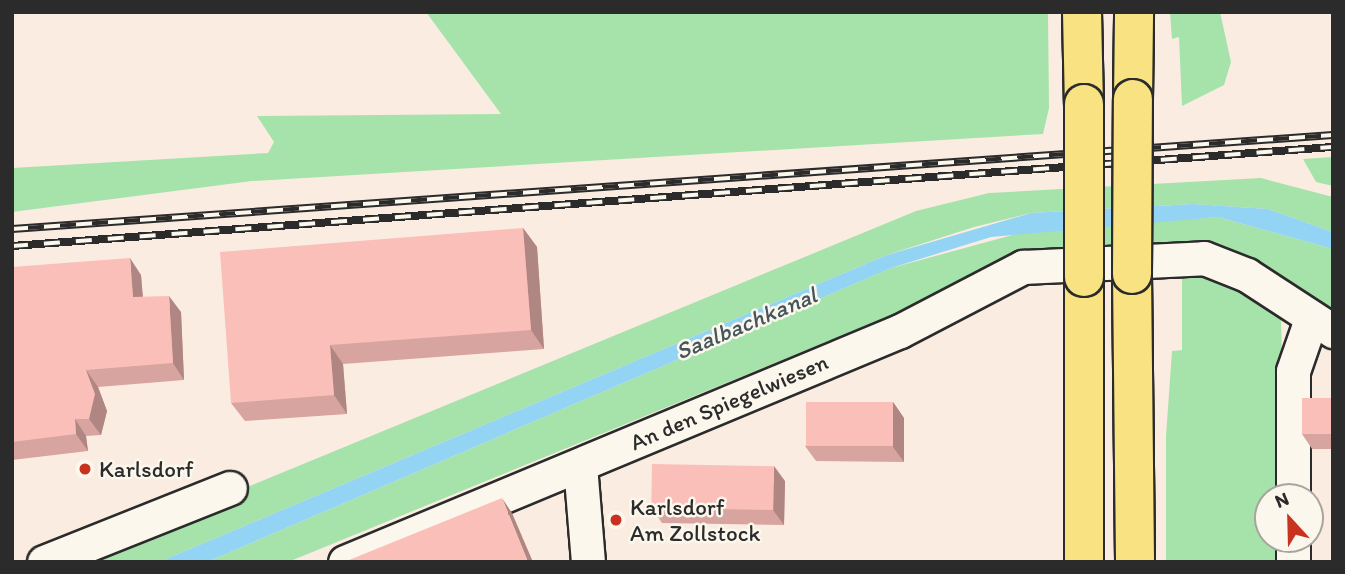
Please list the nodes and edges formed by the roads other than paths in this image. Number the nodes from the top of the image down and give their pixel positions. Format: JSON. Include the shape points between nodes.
{"nodes":[{"id":1,"x":1082,"y":12,"type":"edge"},
{"id":2,"x":1134,"y":12,"type":"edge"},
{"id":3,"x":1110,"y":270,"type":"junction"},
{"id":4,"x":1322,"y":325,"type":"edge"},
{"id":5,"x":580,"y":465,"type":"junction"},
{"id":6,"x":1293,"y":483,"type":"edge"},
{"id":7,"x":230,"y":488,"type":"dead end"},
{"id":8,"x":44,"y":562,"type":"edge"},
{"id":9,"x":345,"y":562,"type":"edge"},
{"id":10,"x":588,"y":562,"type":"edge"},
{"id":11,"x":1084,"y":562,"type":"edge"},
{"id":12,"x":1135,"y":562,"type":"edge"}],
"edges":[{"from":1,"to":3,"type":"highway","bridge":true,"via":[[1084,104]]},
{"from":2,"to":3,"type":"highway","bridge":true,"via":[[1133,99]]},
{"from":3,"to":4,"type":"street","name":"An den Spiegelwiesen","via":[[1180,255],[1227,265]]},
{"from":3,"to":5,"type":"street","name":"An den Spiegelwiesen","via":[[1023,267],[999,275],[900,331]]},
{"from":3,"to":11,"type":"highway"},
{"from":3,"to":12,"type":"highway"},
{"from":4,"to":6,"type":"street","via":[[1293,371]]},
{"from":5,"to":9,"type":"street","name":"An den Spiegelwiesen"},
{"from":5,"to":10,"type":"street"},
{"from":7,"to":8,"type":"street"}]}
